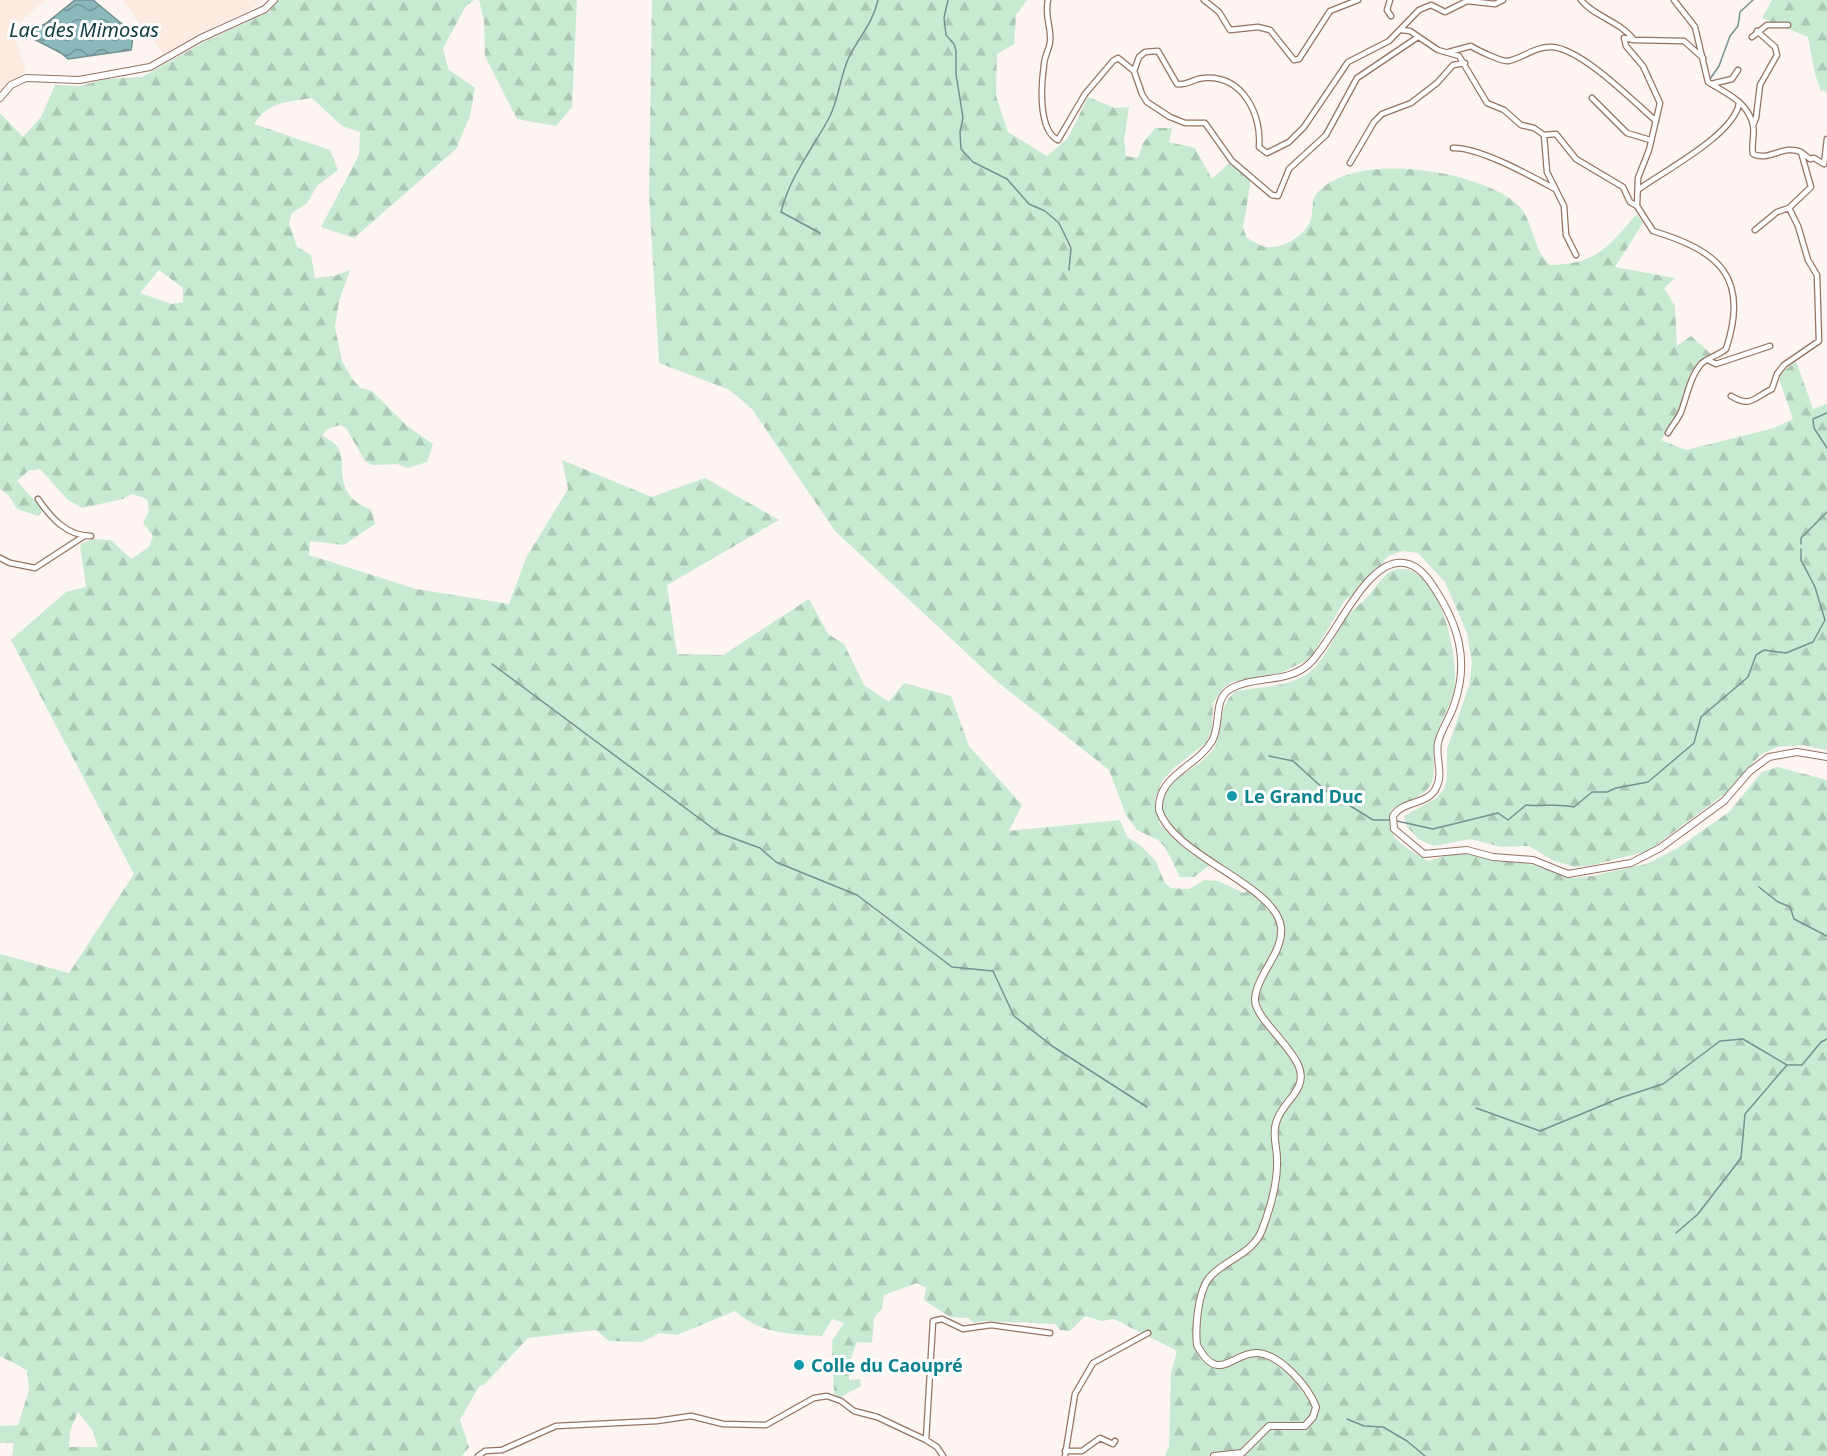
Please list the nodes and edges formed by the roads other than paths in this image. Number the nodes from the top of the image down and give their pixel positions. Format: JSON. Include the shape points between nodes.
{"nodes":[{"id":1,"x":274,"y":0,"type":"edge"},
{"id":2,"x":1048,"y":0,"type":"edge"},
{"id":3,"x":1204,"y":0,"type":"edge"},
{"id":4,"x":1358,"y":0,"type":"edge"},
{"id":5,"x":1390,"y":0,"type":"edge"},
{"id":6,"x":1503,"y":0,"type":"edge"},
{"id":7,"x":1581,"y":0,"type":"edge"},
{"id":8,"x":1674,"y":0,"type":"edge"},
{"id":9,"x":1391,"y":16,"type":"dead end"},
{"id":10,"x":1788,"y":25,"type":"dead end"},
{"id":11,"x":1401,"y":30,"type":"junction"},
{"id":12,"x":1757,"y":31,"type":"junction"},
{"id":13,"x":1418,"y":37,"type":"junction"},
{"id":14,"x":1752,"y":37,"type":"dead end"},
{"id":15,"x":1634,"y":40,"type":"junction"},
{"id":16,"x":1448,"y":52,"type":"junction"},
{"id":17,"x":1705,"y":60,"type":"junction"},
{"id":18,"x":1465,"y":63,"type":"junction"},
{"id":19,"x":1738,"y":70,"type":"dead end"},
{"id":20,"x":1134,"y":71,"type":"junction"},
{"id":21,"x":1711,"y":84,"type":"junction"},
{"id":22,"x":0,"y":98,"type":"edge"},
{"id":23,"x":1592,"y":98,"type":"dead end"},
{"id":24,"x":1739,"y":102,"type":"junction"},
{"id":25,"x":1656,"y":121,"type":"junction"},
{"id":26,"x":1753,"y":125,"type":"junction"},
{"id":27,"x":1544,"y":135,"type":"junction"},
{"id":28,"x":1827,"y":139,"type":"edge"},
{"id":29,"x":1650,"y":140,"type":"junction"},
{"id":30,"x":1453,"y":148,"type":"dead end"},
{"id":31,"x":1801,"y":152,"type":"junction"},
{"id":32,"x":1350,"y":163,"type":"dead end"},
{"id":33,"x":1555,"y":189,"type":"junction"},
{"id":34,"x":1639,"y":189,"type":"junction"},
{"id":35,"x":1637,"y":206,"type":"junction"},
{"id":36,"x":1789,"y":208,"type":"junction"},
{"id":37,"x":1755,"y":230,"type":"dead end"},
{"id":38,"x":1576,"y":255,"type":"dead end"},
{"id":39,"x":1770,"y":346,"type":"dead end"},
{"id":40,"x":1708,"y":360,"type":"junction"},
{"id":41,"x":1731,"y":396,"type":"dead end"},
{"id":42,"x":1668,"y":433,"type":"dead end"},
{"id":43,"x":38,"y":499,"type":"dead end"},
{"id":44,"x":84,"y":536,"type":"junction"},
{"id":45,"x":91,"y":536,"type":"dead end"},
{"id":46,"x":0,"y":558,"type":"edge"},
{"id":47,"x":1827,"y":757,"type":"edge"},
{"id":48,"x":1050,"y":1333,"type":"dead end"},
{"id":49,"x":1148,"y":1333,"type":"dead end"},
{"id":50,"x":926,"y":1440,"type":"junction"},
{"id":51,"x":1115,"y":1441,"type":"dead end"},
{"id":52,"x":1065,"y":1454,"type":"edge"},
{"id":53,"x":478,"y":1456,"type":"edge"},
{"id":54,"x":943,"y":1456,"type":"edge"},
{"id":55,"x":1214,"y":1456,"type":"edge"}],
"edges":[{"from":1,"to":22,"type":"street","via":[[265,9],[150,67],[79,80],[26,78],[11,85]]},
{"from":2,"to":20,"type":"street","via":[[1045,17],[1050,40],[1043,67],[1043,108],[1048,133],[1059,140],[1085,94],[1113,61],[1118,58]]},
{"from":3,"to":4,"type":"street","via":[[1219,12],[1230,30],[1270,30],[1294,60],[1299,59],[1330,11]]},
{"from":5,"to":9,"type":"street","via":[[1387,10]]},
{"from":6,"to":11,"type":"street","via":[[1488,5],[1467,1],[1445,12],[1431,5],[1419,10]]},
{"from":7,"to":15,"type":"street","via":[[1624,28]]},
{"from":8,"to":17,"type":"street","via":[[1694,23]]},
{"from":10,"to":12,"type":"street","via":[[1767,25]]},
{"from":11,"to":13,"type":"street"},
{"from":11,"to":20,"type":"street","via":[[1389,41],[1343,66],[1304,127],[1288,142],[1267,153],[1259,147],[1260,132],[1247,95],[1237,88],[1208,78],[1177,84],[1158,51],[1145,52]]},
{"from":12,"to":14,"type":"street"},
{"from":12,"to":26,"type":"street","via":[[1775,47],[1777,55],[1760,85]]},
{"from":13,"to":16,"type":"street"},
{"from":13,"to":20,"type":"street","via":[[1357,78],[1326,135],[1289,169],[1278,196],[1239,168],[1205,123],[1185,123],[1147,102]]},
{"from":15,"to":17,"type":"street","via":[[1684,41]]},
{"from":15,"to":25,"type":"street","via":[[1624,38],[1659,99]]},
{"from":16,"to":18,"type":"street"},
{"from":16,"to":25,"type":"street","via":[[1471,46],[1507,61],[1543,47],[1558,48],[1623,89]]},
{"from":17,"to":21,"type":"street","via":[[1706,78]]},
{"from":18,"to":27,"type":"street","via":[[1487,103]]},
{"from":18,"to":32,"type":"street","via":[[1453,65],[1411,103],[1382,114]]},
{"from":19,"to":21,"type":"street","via":[[1731,79]]},
{"from":21,"to":24,"type":"street"},
{"from":23,"to":29,"type":"street","via":[[1627,133]]},
{"from":24,"to":26,"type":"street"},
{"from":24,"to":34,"type":"street","via":[[1735,117],[1726,127]]},
{"from":25,"to":29,"type":"street"},
{"from":26,"to":31,"type":"street","via":[[1755,156],[1788,149]]},
{"from":27,"to":33,"type":"street","via":[[1547,172]]},
{"from":27,"to":35,"type":"street","via":[[1556,134],[1576,159],[1623,187],[1630,202]]},
{"from":28,"to":31,"type":"street","via":[[1824,164]]},
{"from":29,"to":34,"type":"street","via":[[1638,178]]},
{"from":30,"to":33,"type":"street","via":[[1466,148]]},
{"from":31,"to":36,"type":"street","via":[[1811,187]]},
{"from":33,"to":38,"type":"street","via":[[1564,206],[1566,235]]},
{"from":34,"to":35,"type":"street"},
{"from":35,"to":40,"type":"street","via":[[1653,231],[1670,234],[1703,252],[1727,274],[1735,294],[1730,338],[1726,350]]},
{"from":36,"to":37,"type":"street","via":[[1777,212]]},
{"from":36,"to":41,"type":"street","via":[[1817,275],[1819,341],[1784,365],[1772,389],[1749,403]]},
{"from":39,"to":40,"type":"street","via":[[1728,362],[1716,364]]},
{"from":40,"to":42,"type":"street","via":[[1697,369],[1681,412]]},
{"from":43,"to":44,"type":"street","via":[[65,529]]},
{"from":44,"to":45,"type":"street"},
{"from":44,"to":46,"type":"street","via":[[35,568]]},
{"from":47,"to":55,"type":"street","via":[[1797,752],[1769,757],[1750,771],[1724,801],[1643,858],[1568,874],[1533,860],[1467,850],[1424,854],[1397,833],[1392,820],[1402,806],[1428,797],[1438,785],[1438,742],[1458,694],[1462,654],[1454,622],[1431,583],[1414,566],[1396,563],[1384,568],[1350,603],[1318,654],[1303,669],[1229,690],[1219,705],[1213,740],[1162,790],[1159,810],[1169,830],[1260,897],[1277,915],[1281,934],[1258,989],[1256,1007],[1290,1050],[1299,1068],[1300,1085],[1276,1120],[1277,1168],[1262,1232],[1248,1249],[1209,1278],[1196,1336],[1201,1352],[1212,1362],[1226,1365],[1252,1353],[1268,1354],[1313,1398],[1316,1413],[1305,1426],[1265,1428],[1242,1453]]},
{"from":48,"to":50,"type":"street","via":[[991,1325],[963,1329],[942,1319],[933,1321]]},
{"from":49,"to":52,"type":"street","via":[[1093,1363],[1075,1394]]},
{"from":50,"to":53,"type":"street","via":[[878,1417],[854,1412],[827,1396],[814,1398],[766,1425],[723,1424],[691,1416],[556,1426],[502,1450],[485,1451]]},
{"from":50,"to":54,"type":"street"},
{"from":51,"to":52,"type":"street","via":[[1113,1444],[1100,1438],[1082,1451]]}]}
